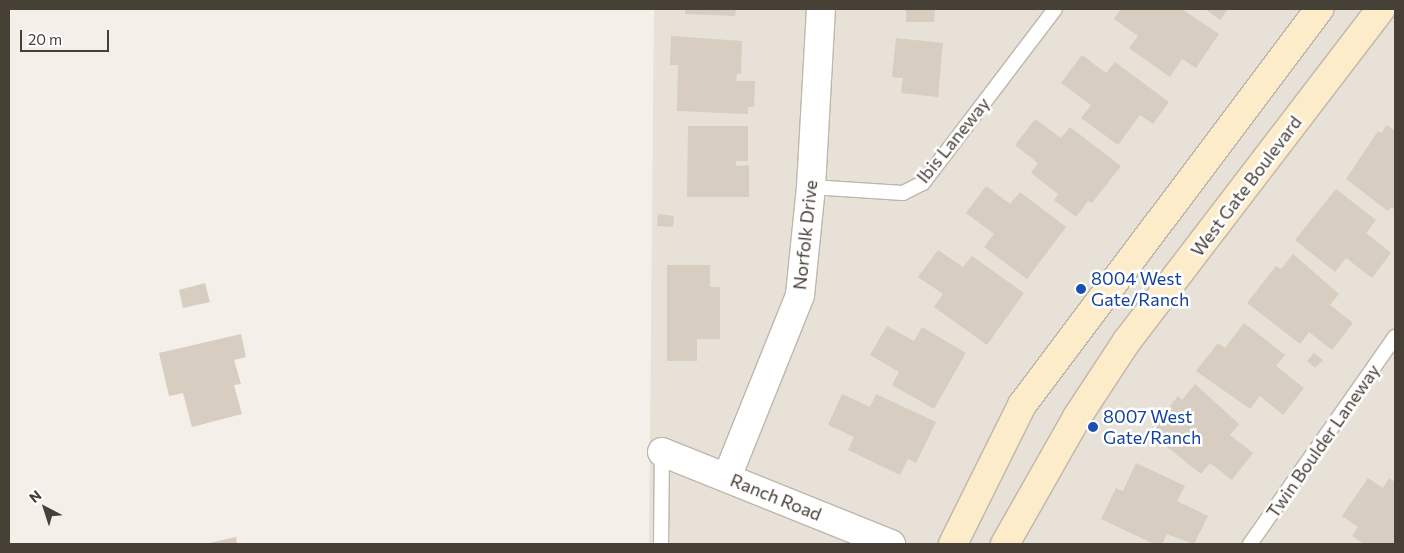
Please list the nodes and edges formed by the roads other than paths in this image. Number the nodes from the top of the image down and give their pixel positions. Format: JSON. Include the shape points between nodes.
{"nodes":[{"id":1,"x":821,"y":9,"type":"edge"},
{"id":2,"x":1055,"y":9,"type":"edge"},
{"id":3,"x":1319,"y":9,"type":"edge"},
{"id":4,"x":1381,"y":9,"type":"edge"},
{"id":5,"x":811,"y":187,"type":"junction"},
{"id":6,"x":1395,"y":338,"type":"edge"},
{"id":7,"x":662,"y":452,"type":"joint"},
{"id":8,"x":727,"y":477,"type":"junction"},
{"id":9,"x":660,"y":544,"type":"edge"},
{"id":10,"x":891,"y":544,"type":"edge"},
{"id":11,"x":953,"y":544,"type":"edge"},
{"id":12,"x":1005,"y":544,"type":"edge"},
{"id":13,"x":1250,"y":544,"type":"edge"}],
"edges":[{"from":1,"to":5,"type":"street","name":"Norfolk Drive"},
{"from":2,"to":5,"type":"lane","name":"Ibis Laneway","via":[[923,183],[903,192]]},
{"from":3,"to":11,"type":"main road","via":[[1022,404]]},
{"from":4,"to":12,"type":"main road","name":"West Gate Boulevard","via":[[1127,341],[1077,417]]},
{"from":5,"to":8,"type":"street","name":"Norfolk Drive","via":[[800,295]]},
{"from":6,"to":13,"type":"lane","name":"Twin Boulder Laneway"},
{"from":7,"to":8,"type":"street","name":"Ranch Road"},
{"from":7,"to":9,"type":"lane"},
{"from":8,"to":10,"type":"street","name":"Ranch Road"}]}
